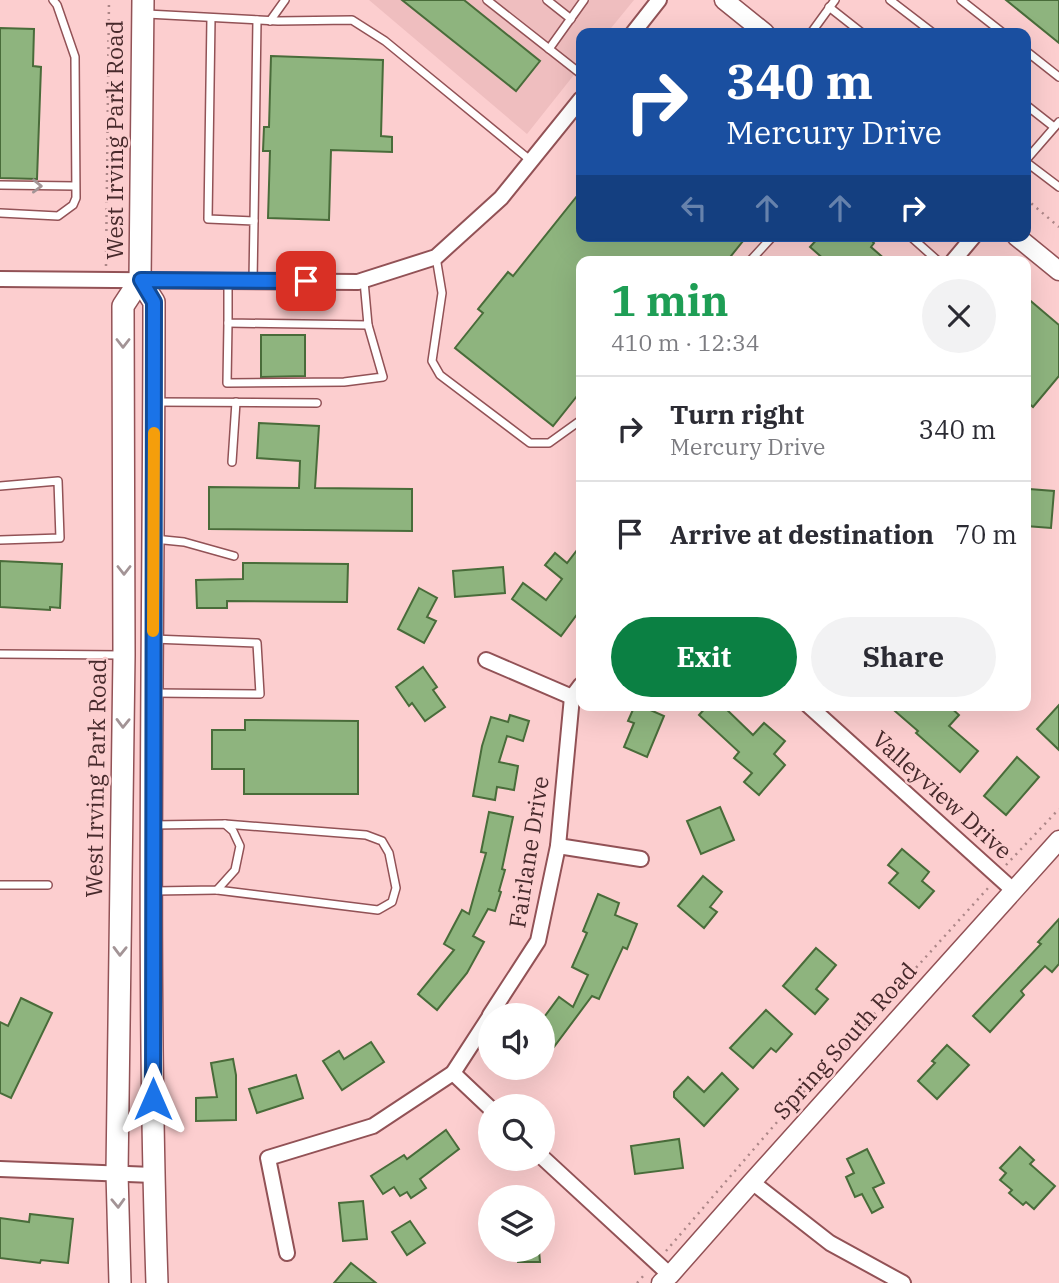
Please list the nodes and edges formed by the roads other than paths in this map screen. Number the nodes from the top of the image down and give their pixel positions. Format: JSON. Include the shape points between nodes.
{"nodes":[{"id":1,"x":53,"y":0,"type":"edge"},
{"id":2,"x":285,"y":0,"type":"edge"},
{"id":3,"x":487,"y":0,"type":"edge"},
{"id":4,"x":547,"y":0,"type":"edge"},
{"id":5,"x":584,"y":0,"type":"edge"},
{"id":6,"x":659,"y":0,"type":"edge"},
{"id":7,"x":724,"y":0,"type":"edge"},
{"id":8,"x":890,"y":0,"type":"edge"},
{"id":9,"x":961,"y":0,"type":"edge"},
{"id":10,"x":832,"y":4,"type":"edge"},
{"id":11,"x":143,"y":7,"type":"edge"},
{"id":12,"x":211,"y":18,"type":"junction"},
{"id":13,"x":571,"y":19,"type":"junction"},
{"id":14,"x":257,"y":20,"type":"junction"},
{"id":15,"x":270,"y":21,"type":"junction"},
{"id":16,"x":637,"y":28,"type":"edge"},
{"id":17,"x":759,"y":28,"type":"edge"},
{"id":18,"x":815,"y":28,"type":"edge"},
{"id":19,"x":858,"y":28,"type":"edge"},
{"id":20,"x":926,"y":28,"type":"edge"},
{"id":21,"x":997,"y":28,"type":"edge"},
{"id":22,"x":549,"y":48,"type":"junction"},
{"id":23,"x":1031,"y":55,"type":"edge"},
{"id":24,"x":576,"y":70,"type":"edge"},
{"id":25,"x":1059,"y":78,"type":"edge"},
{"id":26,"x":576,"y":105,"type":"edge"},
{"id":27,"x":1031,"y":108,"type":"edge"},
{"id":28,"x":1057,"y":125,"type":"edge"},
{"id":29,"x":1031,"y":155,"type":"edge"},
{"id":30,"x":530,"y":160,"type":"junction"},
{"id":31,"x":1031,"y":165,"type":"edge"},
{"id":32,"x":0,"y":185,"type":"edge"},
{"id":33,"x":75,"y":186,"type":"junction"},
{"id":34,"x":1059,"y":187,"type":"edge"},
{"id":35,"x":0,"y":213,"type":"edge"},
{"id":36,"x":254,"y":221,"type":"junction"},
{"id":37,"x":767,"y":242,"type":"edge"},
{"id":38,"x":917,"y":242,"type":"edge"},
{"id":39,"x":969,"y":242,"type":"edge"},
{"id":40,"x":1023,"y":242,"type":"edge"},
{"id":41,"x":755,"y":256,"type":"edge"},
{"id":42,"x":932,"y":256,"type":"edge"},
{"id":43,"x":957,"y":256,"type":"edge"},
{"id":44,"x":436,"y":257,"type":"junction"},
{"id":45,"x":1059,"y":271,"type":"edge"},
{"id":46,"x":0,"y":279,"type":"edge"},
{"id":47,"x":141,"y":280,"type":"junction"},
{"id":48,"x":364,"y":280,"type":"junction"},
{"id":49,"x":228,"y":281,"type":"junction"},
{"id":50,"x":253,"y":281,"type":"junction"},
{"id":51,"x":228,"y":323,"type":"junction"},
{"id":52,"x":368,"y":325,"type":"junction"},
{"id":53,"x":154,"y":402,"type":"junction"},
{"id":54,"x":236,"y":402,"type":"junction"},
{"id":55,"x":317,"y":403,"type":"dead end"},
{"id":56,"x":576,"y":424,"type":"edge"},
{"id":57,"x":232,"y":462,"type":"dead end"},
{"id":58,"x":0,"y":486,"type":"edge"},
{"id":59,"x":154,"y":539,"type":"junction"},
{"id":60,"x":0,"y":540,"type":"edge"},
{"id":61,"x":234,"y":556,"type":"dead end"},
{"id":62,"x":153,"y":639,"type":"junction"},
{"id":63,"x":0,"y":654,"type":"edge"},
{"id":64,"x":124,"y":655,"type":"junction"},
{"id":65,"x":486,"y":660,"type":"dead end"},
{"id":66,"x":576,"y":691,"type":"edge"},
{"id":67,"x":153,"y":693,"type":"junction"},
{"id":68,"x":815,"y":711,"type":"edge"},
{"id":69,"x":225,"y":824,"type":"junction"},
{"id":70,"x":153,"y":825,"type":"junction"},
{"id":71,"x":1059,"y":841,"type":"edge"},
{"id":72,"x":558,"y":846,"type":"junction"},
{"id":73,"x":641,"y":859,"type":"dead end"},
{"id":74,"x":0,"y":885,"type":"edge"},
{"id":75,"x":48,"y":885,"type":"dead end"},
{"id":76,"x":218,"y":890,"type":"junction"},
{"id":77,"x":1013,"y":890,"type":"junction"},
{"id":78,"x":152,"y":891,"type":"junction"},
{"id":79,"x":498,"y":1003,"type":"edge"},
{"id":80,"x":478,"y":1034,"type":"edge"},
{"id":81,"x":453,"y":1073,"type":"junction"},
{"id":82,"x":478,"y":1097,"type":"edge"},
{"id":83,"x":0,"y":1168,"type":"edge"},
{"id":84,"x":555,"y":1169,"type":"edge"},
{"id":85,"x":117,"y":1173,"type":"junction"},
{"id":86,"x":153,"y":1175,"type":"junction"},
{"id":87,"x":752,"y":1182,"type":"junction"},
{"id":88,"x":287,"y":1253,"type":"dead end"},
{"id":89,"x":665,"y":1280,"type":"edge"},
{"id":90,"x":120,"y":1283,"type":"edge"},
{"id":91,"x":157,"y":1283,"type":"edge"},
{"id":92,"x":903,"y":1283,"type":"edge"}],
"edges":[{"from":1,"to":33,"type":"lane","via":[[75,57]]},
{"from":2,"to":15,"type":"lane"},
{"from":3,"to":22,"type":"lane"},
{"from":4,"to":13,"type":"lane"},
{"from":5,"to":13,"type":"lane"},
{"from":6,"to":16,"type":"street"},
{"from":7,"to":17,"type":"street"},
{"from":8,"to":20,"type":"lane"},
{"from":9,"to":21,"type":"lane"},
{"from":10,"to":18,"type":"lane"},
{"from":10,"to":19,"type":"lane"},
{"from":11,"to":12,"type":"lane"},
{"from":11,"to":47,"type":"main road","name":"West Irving Park Road"},
{"from":12,"to":14,"type":"lane"},
{"from":12,"to":36,"type":"lane","via":[[208,219]]},
{"from":13,"to":22,"type":"lane"},
{"from":14,"to":15,"type":"lane"},
{"from":14,"to":36,"type":"lane"},
{"from":15,"to":30,"type":"lane","via":[[352,20],[385,41]]},
{"from":22,"to":24,"type":"lane"},
{"from":23,"to":25,"type":"lane"},
{"from":26,"to":30,"type":"street"},
{"from":27,"to":28,"type":"lane"},
{"from":28,"to":29,"type":"lane"},
{"from":30,"to":44,"type":"street","via":[[501,198]]},
{"from":31,"to":34,"type":"lane"},
{"from":32,"to":33,"type":"lane","one_way":true},
{"from":33,"to":35,"type":"lane","via":[[74,205],[58,216]]},
{"from":36,"to":50,"type":"lane"},
{"from":37,"to":41,"type":"lane"},
{"from":38,"to":42,"type":"lane"},
{"from":39,"to":43,"type":"street"},
{"from":40,"to":45,"type":"street"},
{"from":44,"to":48,"type":"street"},
{"from":44,"to":56,"type":"lane","via":[[442,293],[432,361],[440,375],[530,443],[550,443]]},
{"from":46,"to":47,"type":"street"},
{"from":47,"to":49,"type":"street"},
{"from":47,"to":53,"type":"main road","name":"West Irving Park Road","via":[[154,302]]},
{"from":47,"to":64,"type":"main road","name":"West Irving Park Road","one_way":true,"via":[[123,306]]},
{"from":48,"to":50,"type":"street"},
{"from":48,"to":52,"type":"lane"},
{"from":49,"to":50,"type":"street"},
{"from":49,"to":51,"type":"lane"},
{"from":51,"to":52,"type":"lane"},
{"from":51,"to":52,"type":"lane","via":[[227,383],[344,383],[383,377]]},
{"from":53,"to":54,"type":"lane"},
{"from":53,"to":59,"type":"main road","name":"West Irving Park Road"},
{"from":54,"to":55,"type":"lane"},
{"from":54,"to":57,"type":"lane"},
{"from":58,"to":60,"type":"lane","via":[[58,481],[60,538]]},
{"from":59,"to":61,"type":"lane"},
{"from":59,"to":62,"type":"main road","name":"West Irving Park Road"},
{"from":62,"to":67,"type":"main road","name":"West Irving Park Road"},
{"from":62,"to":67,"type":"lane","via":[[257,643],[260,694]]},
{"from":63,"to":64,"type":"lane"},
{"from":64,"to":85,"type":"main road","name":"West Irving Park Road","one_way":true},
{"from":65,"to":66,"type":"street"},
{"from":66,"to":72,"type":"street","name":"Fairlane Drive"},
{"from":67,"to":70,"type":"main road","name":"West Irving Park Road"},
{"from":68,"to":77,"type":"street","name":"Valleyview Drive"},
{"from":69,"to":70,"type":"lane"},
{"from":69,"to":76,"type":"lane","via":[[240,846],[235,870]]},
{"from":69,"to":76,"type":"lane","via":[[366,835],[382,841],[390,853],[396,888],[392,902],[378,910]]},
{"from":70,"to":78,"type":"main road","name":"West Irving Park Road"},
{"from":71,"to":77,"type":"street","name":"Spring South Road"},
{"from":72,"to":73,"type":"street"},
{"from":72,"to":79,"type":"street","name":"Fairlane Drive","via":[[538,941]]},
{"from":74,"to":75,"type":"lane"},
{"from":76,"to":78,"type":"lane"},
{"from":77,"to":87,"type":"street","name":"Spring South Road"},
{"from":78,"to":86,"type":"main road","name":"West Irving Park Road"},
{"from":80,"to":81,"type":"street","name":"Fairlane Drive"},
{"from":81,"to":82,"type":"street"},
{"from":81,"to":88,"type":"street","name":"Fairlane Drive","via":[[373,1126],[268,1158]]},
{"from":83,"to":85,"type":"street"},
{"from":84,"to":89,"type":"street","via":[[656,1262]]},
{"from":85,"to":86,"type":"street"},
{"from":85,"to":90,"type":"main road","name":"West Irving Park Road","one_way":true},
{"from":86,"to":91,"type":"main road","name":"West Irving Park Road"},
{"from":87,"to":89,"type":"street","name":"Spring South Road"},
{"from":87,"to":92,"type":"street","via":[[831,1244]]}]}
